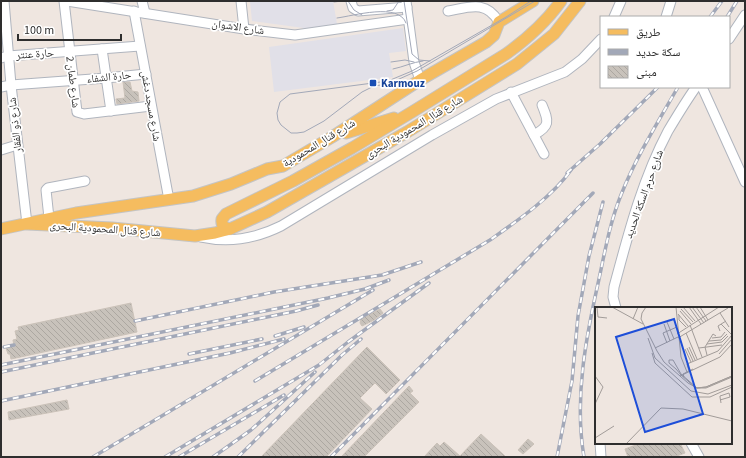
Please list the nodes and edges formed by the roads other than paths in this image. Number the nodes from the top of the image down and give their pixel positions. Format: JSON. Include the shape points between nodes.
{"nodes":[{"id":1,"x":4,"y":1,"type":"edge"},
{"id":2,"x":66,"y":1,"type":"edge"},
{"id":3,"x":142,"y":1,"type":"edge"},
{"id":4,"x":241,"y":1,"type":"edge"},
{"id":5,"x":351,"y":1,"type":"edge"},
{"id":6,"x":533,"y":1,"type":"edge"},
{"id":7,"x":561,"y":1,"type":"edge"},
{"id":8,"x":580,"y":1,"type":"edge"},
{"id":9,"x":621,"y":1,"type":"edge"},
{"id":10,"x":671,"y":1,"type":"edge"},
{"id":11,"x":110,"y":4,"type":"edge"},
{"id":12,"x":406,"y":4,"type":"edge"},
{"id":13,"x":134,"y":11,"type":"junction"},
{"id":14,"x":361,"y":11,"type":"junction"},
{"id":15,"x":448,"y":11,"type":"dead end"},
{"id":16,"x":145,"y":12,"type":"junction"},
{"id":17,"x":745,"y":15,"type":"edge"},
{"id":18,"x":614,"y":16,"type":"edge"},
{"id":19,"x":666,"y":16,"type":"edge"},
{"id":20,"x":408,"y":19,"type":"junction"},
{"id":21,"x":499,"y":22,"type":"junction"},
{"id":22,"x":363,"y":26,"type":"junction"},
{"id":23,"x":244,"y":29,"type":"junction"},
{"id":24,"x":730,"y":38,"type":"edge"},
{"id":25,"x":600,"y":39,"type":"edge"},
{"id":26,"x":140,"y":46,"type":"junction"},
{"id":27,"x":102,"y":49,"type":"junction"},
{"id":28,"x":70,"y":52,"type":"junction"},
{"id":29,"x":5,"y":57,"type":"edge"},
{"id":30,"x":146,"y":74,"type":"junction"},
{"id":31,"x":106,"y":78,"type":"junction"},
{"id":32,"x":420,"y":80,"type":"junction"},
{"id":33,"x":72,"y":81,"type":"junction"},
{"id":34,"x":10,"y":85,"type":"junction"},
{"id":35,"x":1,"y":87,"type":"edge"},
{"id":36,"x":695,"y":88,"type":"edge"},
{"id":37,"x":702,"y":88,"type":"edge"},
{"id":38,"x":511,"y":92,"type":"junction"},
{"id":39,"x":542,"y":105,"type":"dead end"},
{"id":40,"x":151,"y":106,"type":"junction"},
{"id":41,"x":111,"y":111,"type":"junction"},
{"id":42,"x":412,"y":112,"type":"junction"},
{"id":43,"x":534,"y":135,"type":"junction"},
{"id":44,"x":332,"y":137,"type":"junction"},
{"id":45,"x":17,"y":146,"type":"junction"},
{"id":46,"x":1,"y":150,"type":"edge"},
{"id":47,"x":544,"y":154,"type":"dead end"},
{"id":48,"x":85,"y":181,"type":"dead end"},
{"id":49,"x":745,"y":182,"type":"edge"},
{"id":50,"x":169,"y":200,"type":"junction"},
{"id":51,"x":49,"y":218,"type":"junction"},
{"id":52,"x":27,"y":224,"type":"junction"},
{"id":53,"x":1,"y":229,"type":"edge"},
{"id":54,"x":230,"y":229,"type":"junction"},
{"id":55,"x":195,"y":236,"type":"junction"},
{"id":56,"x":616,"y":307,"type":"edge"},
{"id":57,"x":600,"y":444,"type":"edge"},
{"id":58,"x":692,"y":444,"type":"edge"},
{"id":59,"x":601,"y":457,"type":"edge"},
{"id":60,"x":699,"y":457,"type":"edge"}],
"edges":[{"from":1,"to":29,"type":"street","name":"شارع ذو الفقار"},
{"from":2,"to":11,"type":"street","name":"شارع الاشوان"},
{"from":2,"to":28,"type":"street","name":"شارع طمان 2"},
{"from":3,"to":16,"type":"street"},
{"from":4,"to":23,"type":"street"},
{"from":5,"to":14,"type":"street","via":[[353,8]]},
{"from":6,"to":21,"type":"main road","name":"شارع قنال المحمودية"},
{"from":7,"to":42,"type":"main road","name":"شارع قنال المحمودية البحرى","via":[[539,27],[519,44]]},
{"from":8,"to":54,"type":"main road","name":"شارع قنال المحمودية البحرى","via":[[554,34],[505,72],[400,136],[266,212]]},
{"from":9,"to":18,"type":"street"},
{"from":10,"to":19,"type":"street"},
{"from":11,"to":13,"type":"street","name":"شارع الاشوان"},
{"from":12,"to":14,"type":"street"},
{"from":12,"to":20,"type":"street"},
{"from":13,"to":16,"type":"street","name":"شارع الاشوان"},
{"from":13,"to":26,"type":"street","name":"شارع مسجد دغش"},
{"from":14,"to":22,"type":"street"},
{"from":15,"to":21,"type":"street","via":[[480,6],[490,11]]},
{"from":16,"to":23,"type":"street","name":"شارع الاشوان"},
{"from":17,"to":24,"type":"street"},
{"from":20,"to":22,"type":"street","name":"شارع الاشوان"},
{"from":20,"to":32,"type":"street","via":[[414,62]]},
{"from":21,"to":32,"type":"main road","name":"شارع قنال المحمودية","via":[[494,35],[486,42]]},
{"from":22,"to":23,"type":"street","name":"شارع الاشوان","via":[[302,35]]},
{"from":25,"to":38,"type":"street","via":[[582,59],[565,72]]},
{"from":26,"to":27,"type":"street","name":"حارة عنتر"},
{"from":26,"to":30,"type":"street","name":"شارع مسجد دغش"},
{"from":27,"to":28,"type":"street","name":"حارة عنتر"},
{"from":27,"to":31,"type":"street"},
{"from":28,"to":29,"type":"street","name":"حارة عنتر"},
{"from":28,"to":33,"type":"street","name":"شارع طمان 2"},
{"from":29,"to":34,"type":"street","name":"شارع ذو الفقار"},
{"from":30,"to":31,"type":"street","name":"حارة الشفاء"},
{"from":30,"to":40,"type":"street","name":"شارع مسجد دغش"},
{"from":31,"to":33,"type":"street","name":"حارة الشفاء"},
{"from":31,"to":41,"type":"street"},
{"from":32,"to":44,"type":"main road","name":"شارع قنال المحمودية"},
{"from":33,"to":34,"type":"street","name":"حارة الشفاء"},
{"from":33,"to":41,"type":"street","name":"شارع طمان 2","via":[[76,112],[84,114]]},
{"from":34,"to":35,"type":"street","name":"حارة الشفاء"},
{"from":34,"to":45,"type":"street","name":"شارع ذو الفقار"},
{"from":36,"to":56,"type":"street","name":"شارع حرم السكة الحديد","via":[[668,132],[637,206],[614,287]]},
{"from":37,"to":49,"type":"street"},
{"from":38,"to":43,"type":"street"},
{"from":38,"to":55,"type":"street","via":[[432,135],[292,221],[271,231],[251,238],[234,240]]},
{"from":39,"to":43,"type":"street","via":[[548,119],[547,125]]},
{"from":40,"to":41,"type":"street","name":"شارع طمان 2"},
{"from":40,"to":50,"type":"street","name":"شارع مسجد دغش"},
{"from":42,"to":44,"type":"main road"},
{"from":42,"to":54,"type":"main road","name":"شارع قنال المحمودية البحرى","via":[[293,181],[226,214],[222,222],[224,227]]},
{"from":43,"to":47,"type":"street"},
{"from":44,"to":50,"type":"main road","name":"شارع قنال المحمودية","via":[[284,166],[266,169],[193,196]]},
{"from":45,"to":46,"type":"street"},
{"from":45,"to":52,"type":"street","name":"شارع ذو الفقار"},
{"from":48,"to":51,"type":"street","via":[[46,190]]},
{"from":50,"to":51,"type":"main road","name":"شارع قنال المحمودية"},
{"from":51,"to":52,"type":"main road","name":"شارع قنال المحمودية"},
{"from":52,"to":53,"type":"main road","name":"شارع قنال المحمودية"},
{"from":52,"to":55,"type":"main road","name":"شارع قنال المحمودية البحرى","via":[[112,228]]},
{"from":54,"to":55,"type":"main road","name":"شارع قنال المحمودية البحرى"},
{"from":57,"to":59,"type":"street"},
{"from":58,"to":60,"type":"street"}]}
